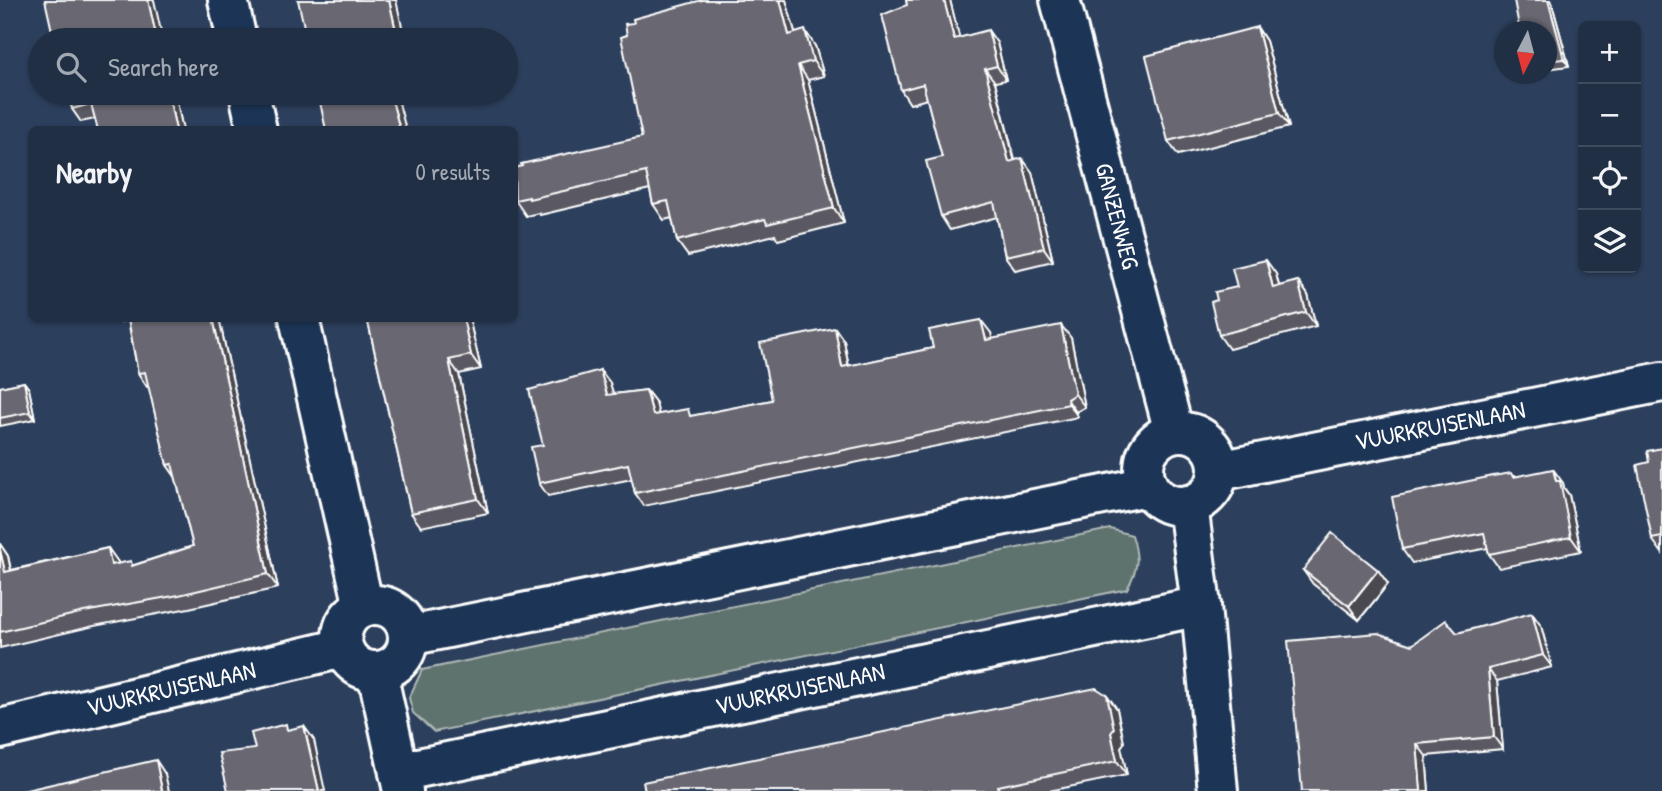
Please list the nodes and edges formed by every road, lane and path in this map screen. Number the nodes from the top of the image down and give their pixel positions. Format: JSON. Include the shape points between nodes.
{"nodes":[{"id":1,"x":228,"y":0,"type":"edge"},
{"id":2,"x":1060,"y":0,"type":"edge"},
{"id":3,"x":234,"y":28,"type":"edge"},
{"id":4,"x":252,"y":105,"type":"edge"},
{"id":5,"x":256,"y":126,"type":"edge"},
{"id":6,"x":300,"y":322,"type":"edge"},
{"id":7,"x":1662,"y":382,"type":"edge"},
{"id":8,"x":1174,"y":432,"type":"junction"},
{"id":9,"x":1219,"y":471,"type":"junction"},
{"id":10,"x":1148,"y":486,"type":"junction"},
{"id":11,"x":1188,"y":505,"type":"junction"},
{"id":12,"x":1201,"y":606,"type":"junction"},
{"id":13,"x":364,"y":607,"type":"junction"},
{"id":14,"x":409,"y":636,"type":"junction"},
{"id":15,"x":343,"y":648,"type":"junction"},
{"id":16,"x":377,"y":672,"type":"junction"},
{"id":17,"x":0,"y":729,"type":"edge"},
{"id":18,"x":401,"y":781,"type":"edge"},
{"id":19,"x":1219,"y":791,"type":"edge"}],
"edges":[{"from":1,"to":3,"type":"street"},
{"from":2,"to":8,"type":"street","name":"GANZENWEG"},
{"from":4,"to":5,"type":"street"},
{"from":6,"to":13,"type":"street"},
{"from":7,"to":9,"type":"street","name":"VUURKRUISENLAAN"},
{"from":8,"to":9,"type":"street","via":[[1200,437],[1217,458]]},
{"from":8,"to":10,"type":"street","via":[[1151,446],[1144,472]]},
{"from":9,"to":11,"type":"street","via":[[1209,494]]},
{"from":10,"to":11,"type":"street","via":[[1165,502]]},
{"from":10,"to":14,"type":"street"},
{"from":11,"to":12,"type":"street"},
{"from":12,"to":18,"type":"street","name":"VUURKRUISENLAAN"},
{"from":12,"to":19,"type":"street"},
{"from":13,"to":14,"type":"street","via":[[388,607],[398,614]]},
{"from":13,"to":15,"type":"street","via":[[355,611],[343,628]]},
{"from":14,"to":16,"type":"street","via":[[404,656]]},
{"from":15,"to":16,"type":"street","via":[[356,666]]},
{"from":15,"to":17,"type":"street","name":"VUURKRUISENLAAN"},
{"from":16,"to":18,"type":"street"}]}
